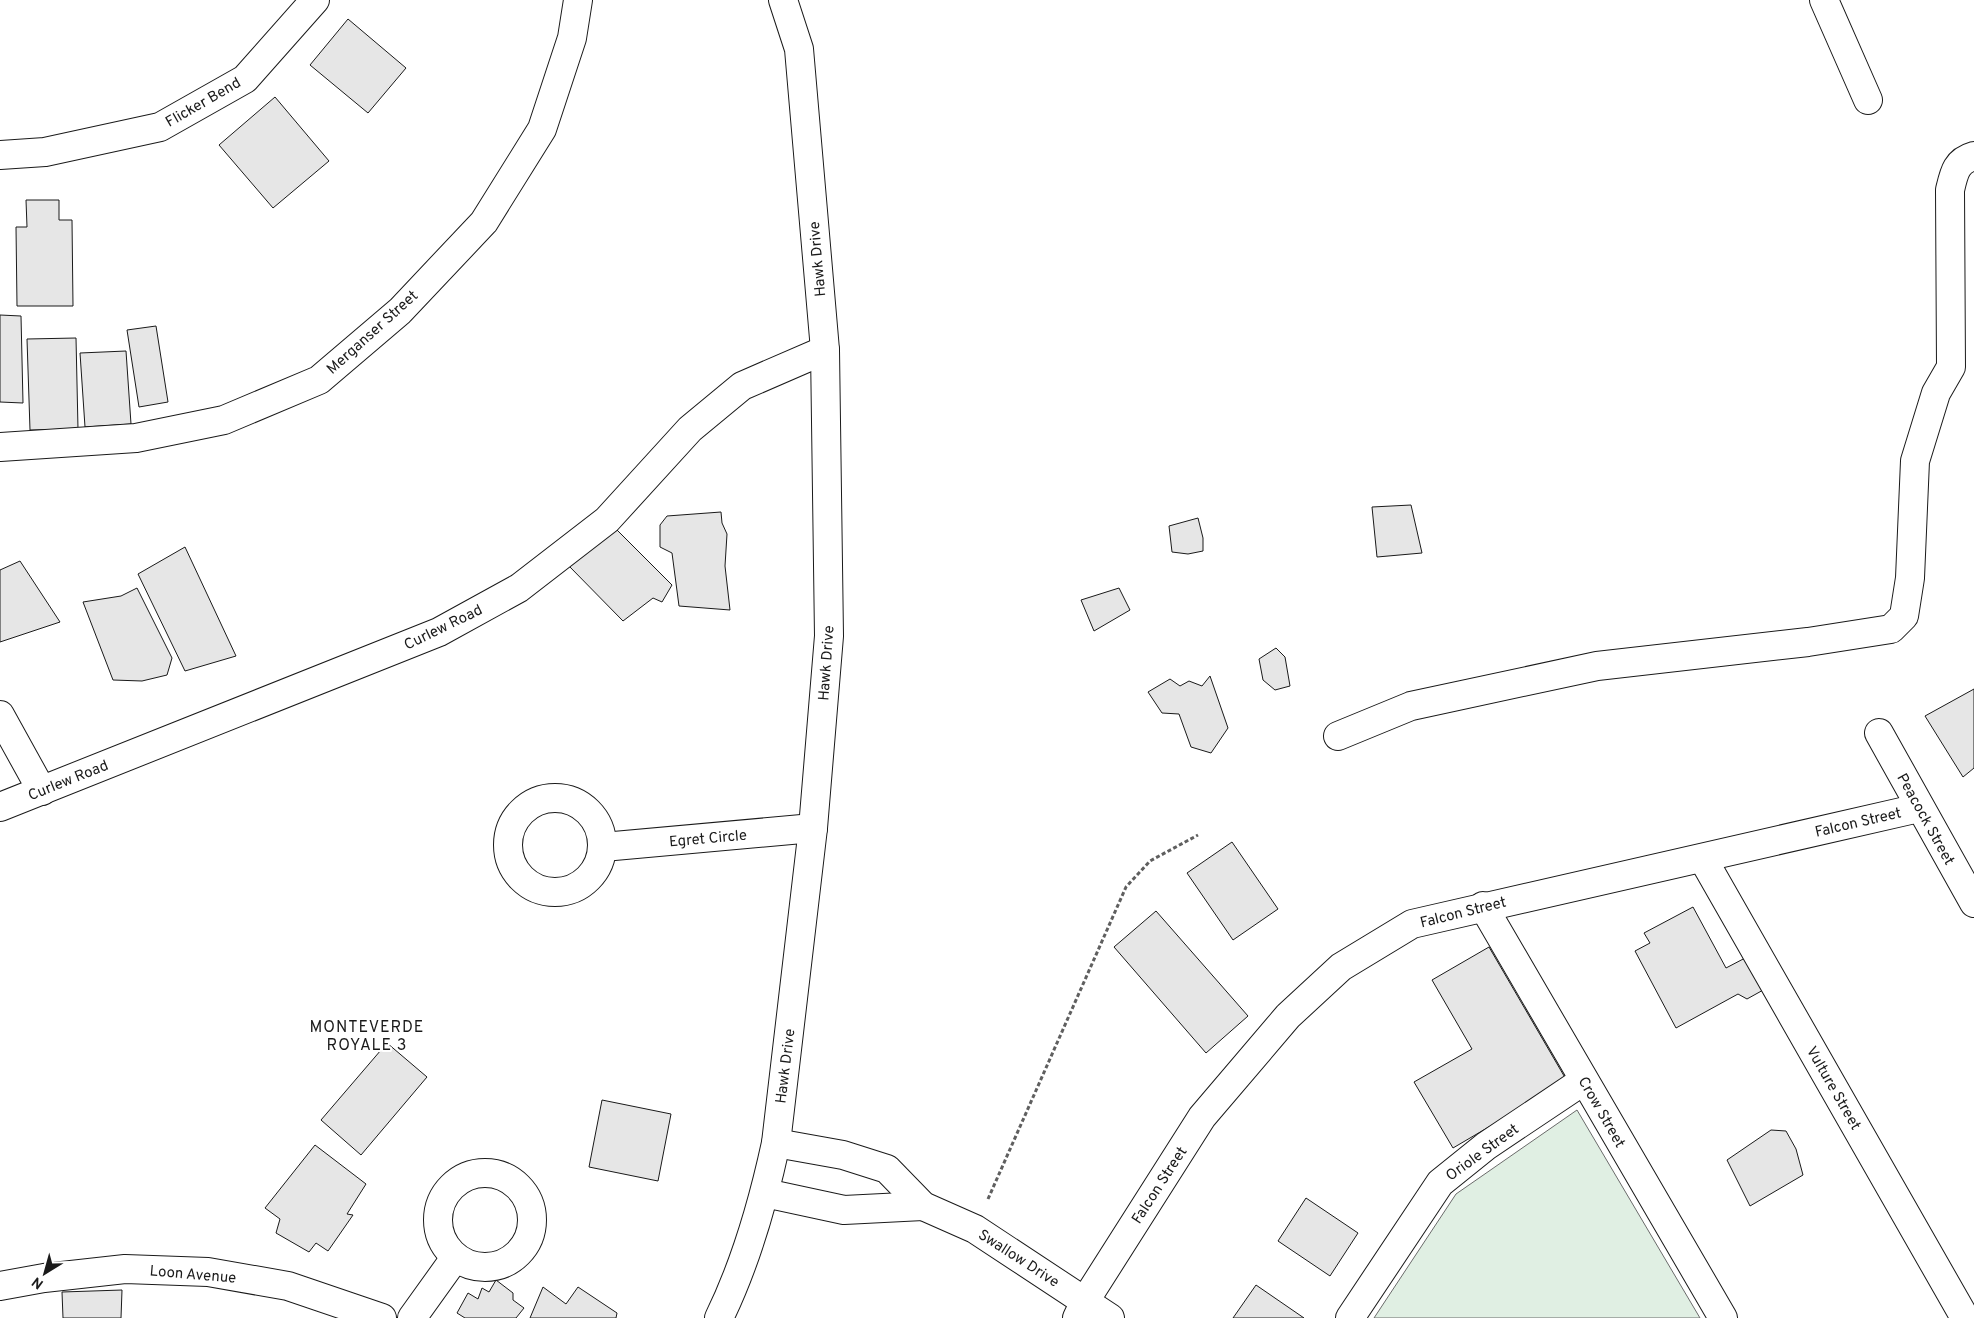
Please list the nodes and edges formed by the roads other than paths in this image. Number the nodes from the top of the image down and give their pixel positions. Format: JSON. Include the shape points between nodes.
{"nodes":[{"id":1,"x":315,"y":0,"type":"edge"},
{"id":2,"x":578,"y":0,"type":"edge"},
{"id":3,"x":783,"y":0,"type":"edge"},
{"id":4,"x":1824,"y":0,"type":"edge"},
{"id":5,"x":1868,"y":100,"type":"dead end"},
{"id":6,"x":0,"y":155,"type":"edge"},
{"id":7,"x":1974,"y":156,"type":"edge"},
{"id":8,"x":825,"y":350,"type":"junction"},
{"id":9,"x":0,"y":447,"type":"edge"},
{"id":10,"x":0,"y":715,"type":"edge"},
{"id":11,"x":1879,"y":734,"type":"dead end"},
{"id":12,"x":1338,"y":736,"type":"dead end"},
{"id":13,"x":42,"y":791,"type":"junction"},
{"id":14,"x":0,"y":807,"type":"edge"},
{"id":15,"x":1919,"y":808,"type":"junction"},
{"id":16,"x":813,"y":828,"type":"junction"},
{"id":17,"x":603,"y":847,"type":"dead end"},
{"id":18,"x":1703,"y":859,"type":"junction"},
{"id":19,"x":1974,"y":903,"type":"edge"},
{"id":20,"x":1482,"y":906,"type":"junction"},
{"id":21,"x":1583,"y":1081,"type":"junction"},
{"id":22,"x":776,"y":1143,"type":"junction"},
{"id":23,"x":765,"y":1193,"type":"junction"},
{"id":24,"x":923,"y":1206,"type":"junction"},
{"id":25,"x":455,"y":1258,"type":"dead end"},
{"id":26,"x":0,"y":1286,"type":"edge"},
{"id":27,"x":1081,"y":1310,"type":"edge"},
{"id":28,"x":382,"y":1318,"type":"edge"},
{"id":29,"x":412,"y":1318,"type":"edge"},
{"id":30,"x":719,"y":1318,"type":"edge"},
{"id":31,"x":1110,"y":1318,"type":"edge"},
{"id":32,"x":1350,"y":1318,"type":"edge"},
{"id":33,"x":1723,"y":1318,"type":"edge"},
{"id":34,"x":1965,"y":1318,"type":"edge"}],
"edges":[{"from":1,"to":6,"type":"street","name":"Flicker Bend","via":[[246,79],[160,127],[45,152]]},
{"from":2,"to":9,"type":"street","name":"Merganser Street","via":[[572,38],[542,129],[484,222],[400,311],[319,380],[224,420],[136,438]]},
{"from":3,"to":8,"type":"street","name":"Hawk Drive","via":[[799,49]]},
{"from":4,"to":5,"type":"street"},
{"from":7,"to":12,"type":"street","via":[[1955,167],[1950,190],[1951,367],[1936,393],[1915,461],[1910,578],[1904,616],[1891,629],[1808,642],[1597,666],[1411,706]]},
{"from":8,"to":13,"type":"street","name":"Curlew Road","via":[[742,386],[690,429],[606,520],[519,588],[439,632]]},
{"from":8,"to":16,"type":"street","name":"Hawk Drive","via":[[829,636]]},
{"from":10,"to":13,"type":"street"},
{"from":11,"to":15,"type":"street","name":"Peacock Street"},
{"from":13,"to":14,"type":"street","name":"Curlew Road"},
{"from":15,"to":18,"type":"street","name":"Falcon Street"},
{"from":15,"to":19,"type":"street","name":"Peacock Street"},
{"from":16,"to":17,"type":"street","name":"Egret Circle"},
{"from":16,"to":22,"type":"street","name":"Hawk Drive"},
{"from":18,"to":20,"type":"street","name":"Falcon Street"},
{"from":18,"to":34,"type":"street","name":"Vulture Street"},
{"from":20,"to":21,"type":"street","name":"Crow Street"},
{"from":20,"to":27,"type":"street","name":"Falcon Street","via":[[1412,924],[1341,967],[1288,1016],[1202,1117]]},
{"from":21,"to":32,"type":"street","name":"Oriole Street","via":[[1486,1146],[1440,1183]]},
{"from":21,"to":33,"type":"street","name":"Crow Street"},
{"from":22,"to":23,"type":"street","name":"Hawk Drive"},
{"from":22,"to":24,"type":"street","name":"Swallow Drive","via":[[843,1155],[887,1169]]},
{"from":23,"to":24,"type":"street","name":"Swallow Drive","via":[[844,1210]]},
{"from":23,"to":30,"type":"street","name":"Hawk Drive","via":[[734,1288]]},
{"from":24,"to":27,"type":"street","name":"Swallow Drive","via":[[975,1229]]},
{"from":25,"to":29,"type":"street"},
{"from":26,"to":28,"type":"street","name":"Loon Avenue","via":[[124,1269],[208,1272],[288,1286]]},
{"from":27,"to":31,"type":"street","name":"Swallow Drive"}]}
